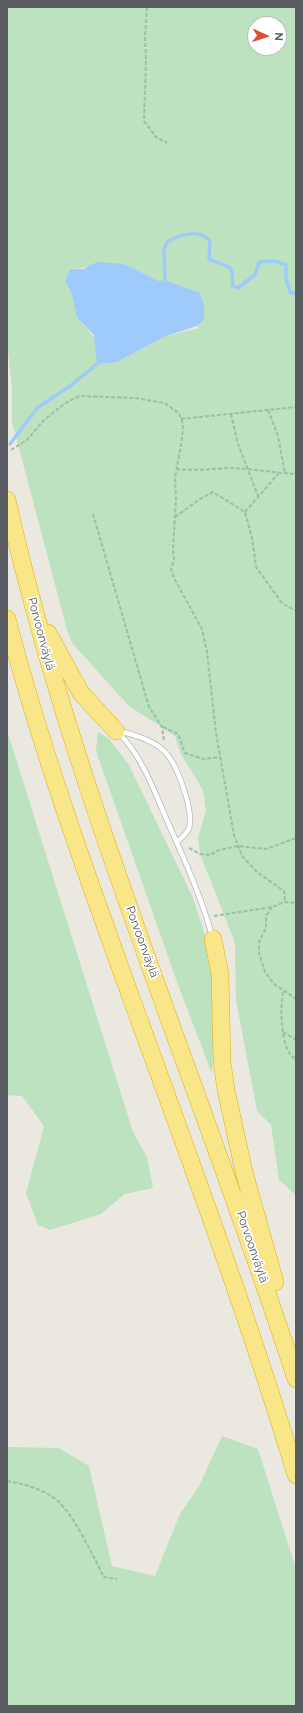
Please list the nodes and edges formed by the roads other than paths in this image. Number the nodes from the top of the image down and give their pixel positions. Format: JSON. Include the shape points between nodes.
{"nodes":[{"id":1,"x":7,"y":500,"type":"edge"},
{"id":2,"x":32,"y":603,"type":"junction"},
{"id":3,"x":7,"y":619,"type":"edge"},
{"id":4,"x":116,"y":731,"type":"junction"},
{"id":5,"x":177,"y":842,"type":"junction"},
{"id":6,"x":213,"y":939,"type":"joint"},
{"id":7,"x":282,"y":1337,"type":"junction"},
{"id":8,"x":296,"y":1379,"type":"edge"},
{"id":9,"x":296,"y":1475,"type":"edge"}],
"edges":[{"from":1,"to":2,"type":"highway","name":"Porvoonväylä"},
{"from":2,"to":4,"type":"highway","via":[[81,693]]},
{"from":2,"to":7,"type":"highway","name":"Porvoonväylä","via":[[60,702],[96,811]]},
{"from":3,"to":9,"type":"highway","via":[[48,760],[86,875],[222,1248]]},
{"from":4,"to":5,"type":"lane","via":[[137,755]]},
{"from":4,"to":5,"type":"lane","via":[[137,735],[152,742],[165,752],[174,768],[185,794],[190,815],[187,833]]},
{"from":5,"to":6,"type":"lane","via":[[207,917]]},
{"from":6,"to":7,"type":"highway","via":[[220,974],[222,1062],[227,1097],[242,1164],[274,1276]]},
{"from":7,"to":8,"type":"highway","name":"Porvoonväylä"}]}
